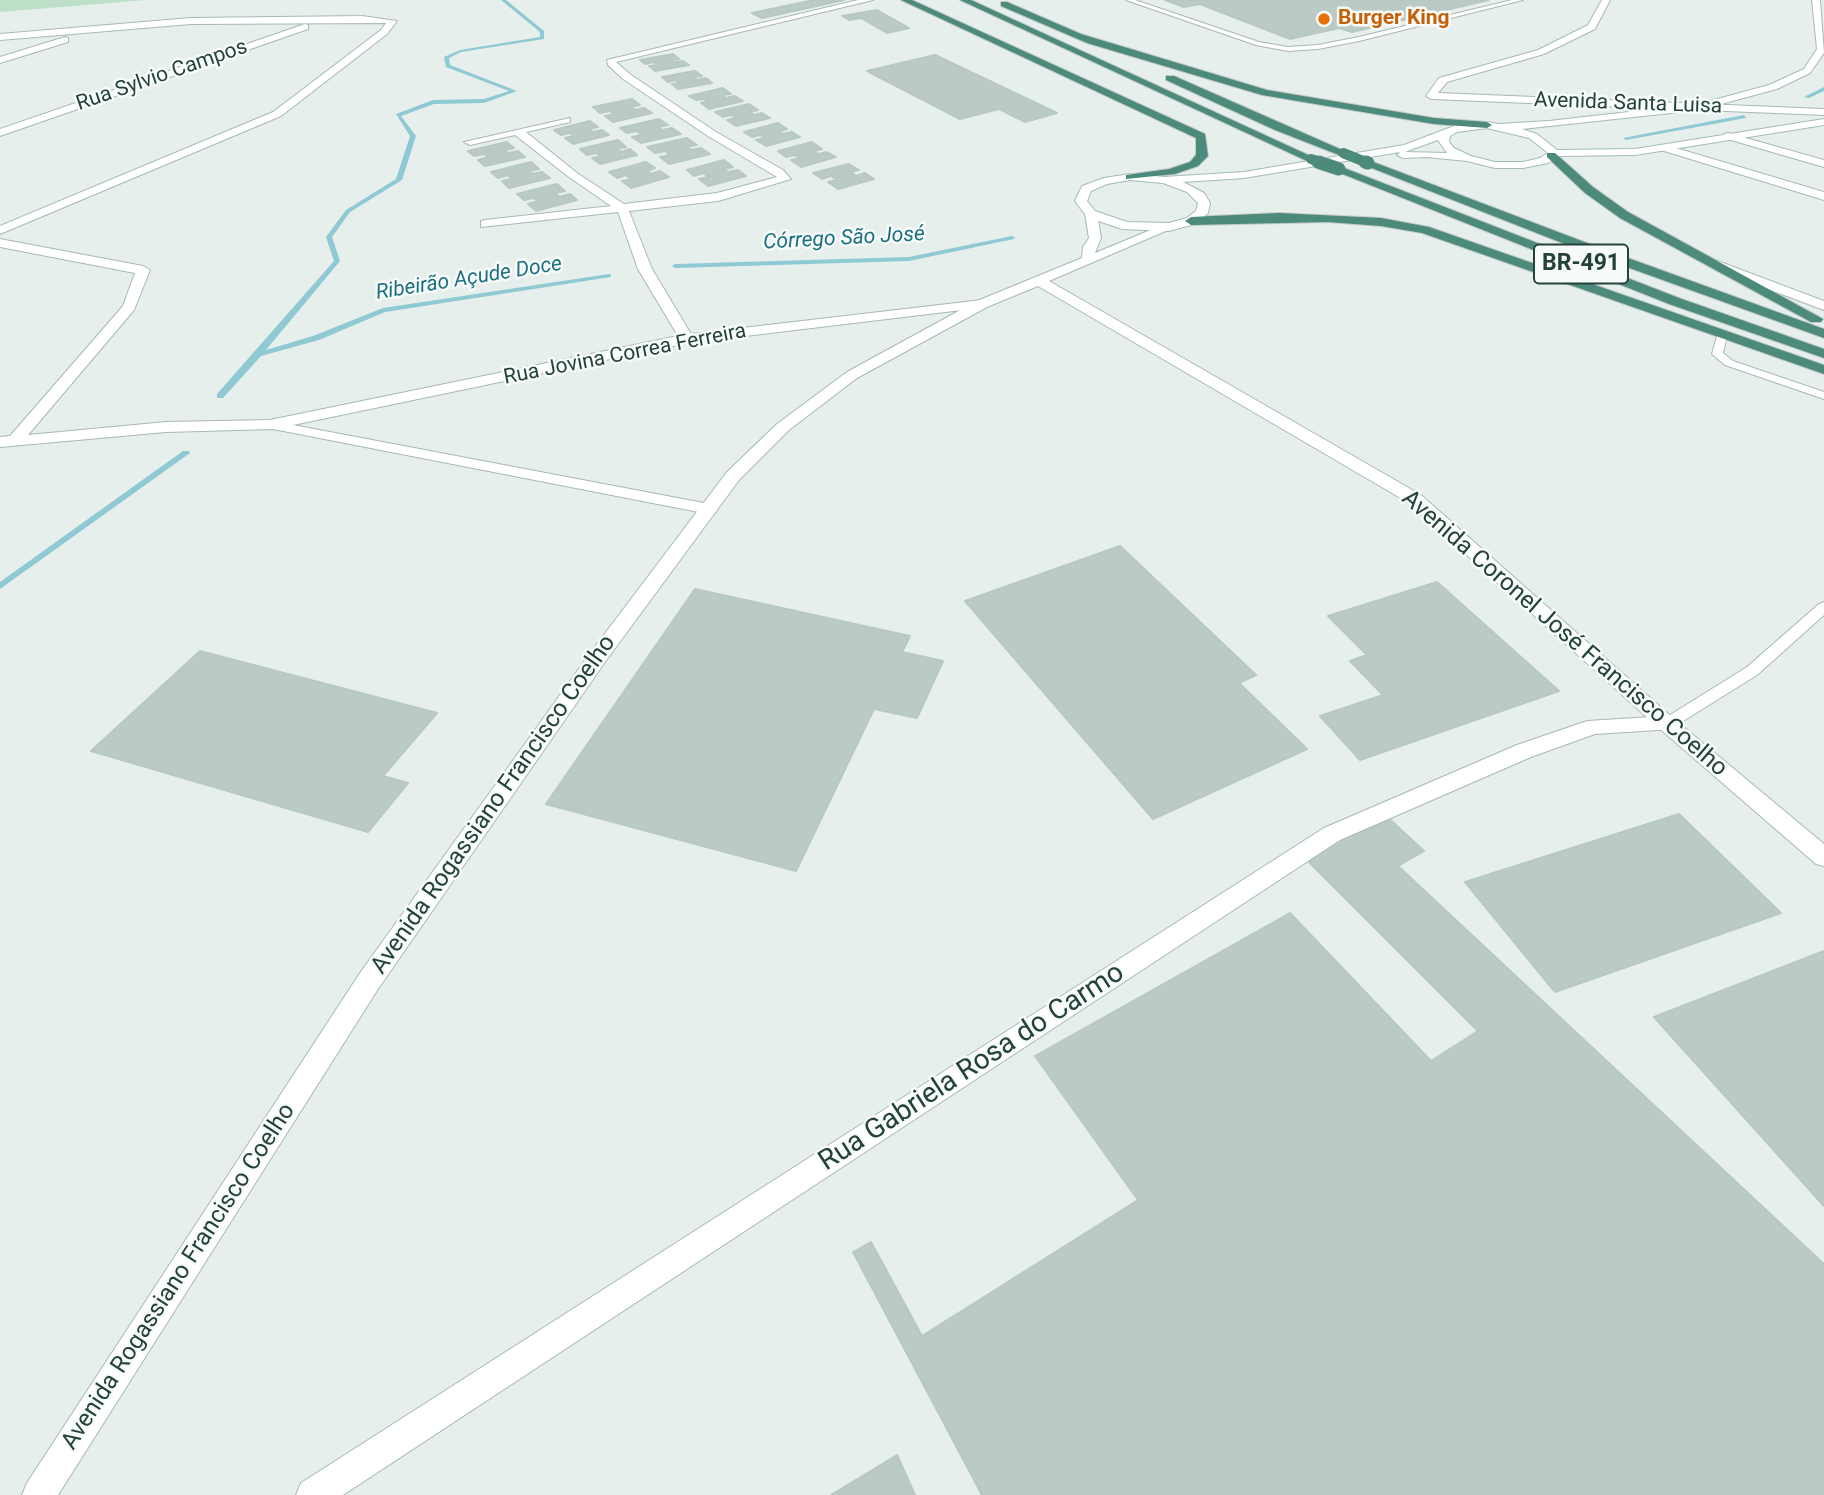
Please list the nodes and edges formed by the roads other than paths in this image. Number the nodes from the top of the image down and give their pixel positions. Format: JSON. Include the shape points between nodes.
{"nodes":[{"id":1,"x":869,"y":0,"type":"edge"},
{"id":2,"x":905,"y":0,"type":"edge"},
{"id":3,"x":964,"y":0,"type":"edge"},
{"id":4,"x":995,"y":0,"type":"edge"},
{"id":5,"x":1129,"y":0,"type":"edge"},
{"id":6,"x":1520,"y":0,"type":"edge"},
{"id":7,"x":1606,"y":0,"type":"edge"},
{"id":8,"x":1816,"y":0,"type":"edge"},
{"id":9,"x":323,"y":20,"type":"junction"},
{"id":10,"x":102,"y":29,"type":"junction"},
{"id":11,"x":1079,"y":36,"type":"junction"},
{"id":12,"x":0,"y":37,"type":"edge"},
{"id":13,"x":0,"y":60,"type":"edge"},
{"id":14,"x":1699,"y":107,"type":"junction"},
{"id":15,"x":1824,"y":112,"type":"edge"},
{"id":16,"x":566,"y":120,"type":"dead end"},
{"id":17,"x":1824,"y":122,"type":"edge"},
{"id":18,"x":1492,"y":126,"type":"junction"},
{"id":19,"x":517,"y":131,"type":"junction"},
{"id":20,"x":0,"y":133,"type":"edge"},
{"id":21,"x":1445,"y":134,"type":"junction"},
{"id":22,"x":1728,"y":136,"type":"junction"},
{"id":23,"x":470,"y":142,"type":"dead end"},
{"id":24,"x":1665,"y":148,"type":"junction"},
{"id":25,"x":1553,"y":154,"type":"junction"},
{"id":26,"x":1467,"y":158,"type":"junction"},
{"id":27,"x":1824,"y":164,"type":"edge"},
{"id":28,"x":1130,"y":177,"type":"junction"},
{"id":29,"x":1164,"y":180,"type":"junction"},
{"id":30,"x":1824,"y":196,"type":"edge"},
{"id":31,"x":1204,"y":203,"type":"junction"},
{"id":32,"x":622,"y":208,"type":"junction"},
{"id":33,"x":1091,"y":214,"type":"junction"},
{"id":34,"x":1191,"y":221,"type":"junction"},
{"id":35,"x":485,"y":225,"type":"dead end"},
{"id":36,"x":1169,"y":227,"type":"junction"},
{"id":37,"x":0,"y":230,"type":"edge"},
{"id":38,"x":0,"y":243,"type":"edge"},
{"id":39,"x":1088,"y":258,"type":"junction"},
{"id":40,"x":1708,"y":261,"type":"junction"},
{"id":41,"x":1038,"y":280,"type":"junction"},
{"id":42,"x":982,"y":304,"type":"junction"},
{"id":43,"x":1824,"y":306,"type":"edge"},
{"id":44,"x":1824,"y":322,"type":"edge"},
{"id":45,"x":1824,"y":334,"type":"edge"},
{"id":46,"x":1722,"y":336,"type":"junction"},
{"id":47,"x":687,"y":339,"type":"junction"},
{"id":48,"x":1824,"y":354,"type":"edge"},
{"id":49,"x":1824,"y":370,"type":"edge"},
{"id":50,"x":1824,"y":396,"type":"edge"},
{"id":51,"x":270,"y":425,"type":"junction"},
{"id":52,"x":8,"y":441,"type":"edge"},
{"id":53,"x":709,"y":509,"type":"junction"},
{"id":54,"x":1824,"y":607,"type":"edge"},
{"id":55,"x":1667,"y":724,"type":"junction"},
{"id":56,"x":1824,"y":857,"type":"edge"},
{"id":57,"x":39,"y":1495,"type":"edge"},
{"id":58,"x":313,"y":1495,"type":"edge"}],
"edges":[{"from":1,"to":32,"type":"street","via":[[612,60],[627,77],[785,179],[718,197]]},
{"from":2,"to":28,"type":"highway","via":[[1201,136],[1202,156],[1194,164]]},
{"from":3,"to":48,"type":"highway","number":"BR-491","bridge":true,"via":[[1311,159],[1674,301]]},
{"from":4,"to":11,"type":"highway","number":"BR-491"},
{"from":5,"to":6,"type":"lane","via":[[1258,44],[1288,49],[1359,39]]},
{"from":7,"to":14,"type":"street","name":"Avenida Santa Luisa","via":[[1592,27],[1541,52],[1443,80],[1432,96]]},
{"from":8,"to":14,"type":"street","via":[[1822,49],[1807,71],[1773,87]]},
{"from":9,"to":10,"type":"street","via":[[191,21]]},
{"from":9,"to":20,"type":"street","name":"Rua Sylvio Campos"},
{"from":9,"to":37,"type":"street","via":[[391,21],[384,32],[277,114]]},
{"from":10,"to":12,"type":"street"},
{"from":10,"to":13,"type":"street"},
{"from":11,"to":18,"type":"highway","via":[[1266,93]]},
{"from":11,"to":45,"type":"highway","number":"BR-491","bridge":true,"via":[[1279,128]]},
{"from":14,"to":15,"type":"street","name":"Avenida Santa Luisa"},
{"from":14,"to":18,"type":"street"},
{"from":16,"to":19,"type":"street"},
{"from":17,"to":22,"type":"street"},
{"from":18,"to":21,"type":"street","via":[[1461,127]]},
{"from":18,"to":25,"type":"street","via":[[1533,136]]},
{"from":19,"to":23,"type":"street"},
{"from":19,"to":32,"type":"street"},
{"from":21,"to":26,"type":"street","via":[[1443,142],[1450,150]]},
{"from":21,"to":29,"type":"street","via":[[1406,148],[1244,175]]},
{"from":22,"to":24,"type":"street"},
{"from":22,"to":27,"type":"street"},
{"from":24,"to":25,"type":"street"},
{"from":24,"to":30,"type":"street"},
{"from":25,"to":26,"type":"street","via":[[1523,165],[1494,165]]},
{"from":25,"to":40,"type":"highway","via":[[1589,190],[1624,215]]},
{"from":26,"to":31,"type":"street","via":[[1427,153],[1388,156],[1235,182],[1214,191]]},
{"from":28,"to":29,"type":"street"},
{"from":28,"to":33,"type":"street","via":[[1104,180],[1086,189],[1081,201]]},
{"from":29,"to":31,"type":"street","via":[[1191,189]]},
{"from":31,"to":34,"type":"street","via":[[1202,213]]},
{"from":32,"to":35,"type":"street"},
{"from":32,"to":47,"type":"street","via":[[645,269]]},
{"from":33,"to":36,"type":"street","via":[[1126,226]]},
{"from":33,"to":39,"type":"street","via":[[1095,238]]},
{"from":34,"to":36,"type":"street"},
{"from":34,"to":46,"type":"highway","via":[[1328,218],[1425,230]]},
{"from":36,"to":39,"type":"street","name":"Avenida Rogassiano Francisco Coelho"},
{"from":38,"to":52,"type":"street","via":[[143,270],[129,307]]},
{"from":39,"to":41,"type":"street","name":"Avenida Rogassiano Francisco Coelho"},
{"from":40,"to":43,"type":"street"},
{"from":40,"to":44,"type":"highway"},
{"from":41,"to":42,"type":"street","name":"Avenida Rogassiano Francisco Coelho"},
{"from":41,"to":55,"type":"street","name":"Avenida Coronel José Francisco Coelho","via":[[1416,499]]},
{"from":42,"to":47,"type":"street","name":"Rua Jovina Correa Ferreira"},
{"from":42,"to":53,"type":"street","name":"Avenida Rogassiano Francisco Coelho","via":[[842,382],[783,427],[733,476]]},
{"from":46,"to":49,"type":"highway"},
{"from":46,"to":50,"type":"lane","via":[[1717,354],[1729,363]]},
{"from":47,"to":51,"type":"street","name":"Rua Jovina Correa Ferreira"},
{"from":51,"to":52,"type":"street","name":"Rua Jovina Correa Ferreira"},
{"from":51,"to":53,"type":"street","name":"Rua Jovina Correa Ferreira"},
{"from":53,"to":57,"type":"street","name":"Avenida Rogassiano Francisco Coelho","via":[[598,657],[369,982]]},
{"from":54,"to":55,"type":"lane","via":[[1752,671]]},
{"from":55,"to":56,"type":"street","name":"Avenida Coronel José Francisco Coelho"},
{"from":55,"to":58,"type":"street","name":"Rua Gabriela Rosa do Carmo","via":[[1594,726],[1524,751],[1332,834]]}]}
